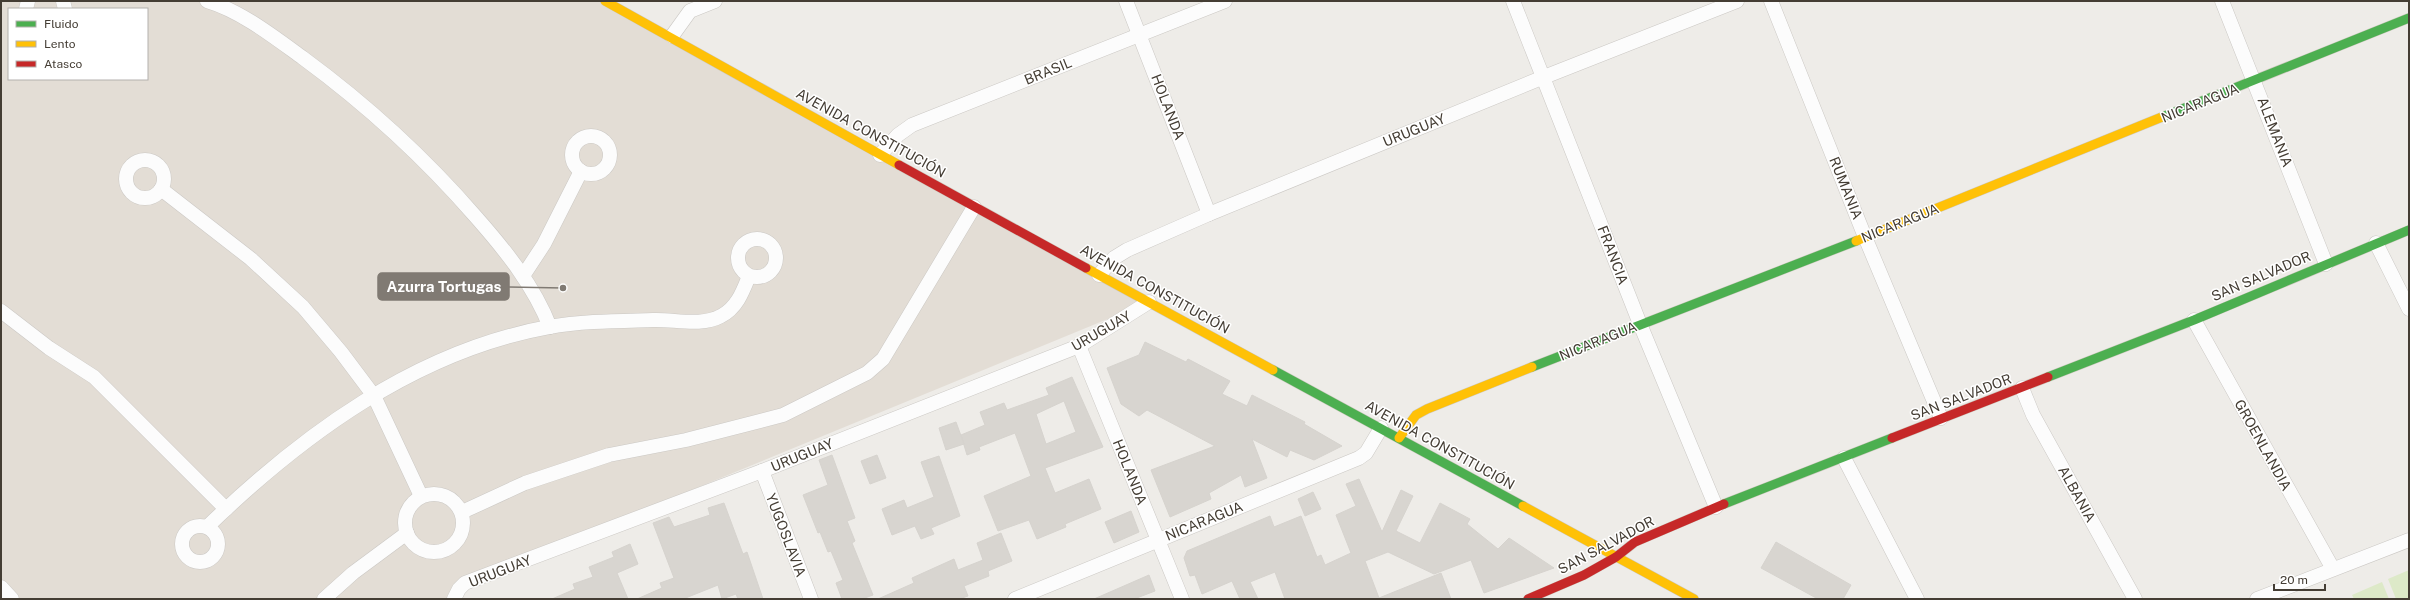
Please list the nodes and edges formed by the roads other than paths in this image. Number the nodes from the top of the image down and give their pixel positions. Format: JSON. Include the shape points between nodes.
{"nodes":[{"id":1,"x":207,"y":1,"type":"edge"},
{"id":2,"x":605,"y":1,"type":"edge"},
{"id":3,"x":715,"y":1,"type":"edge"},
{"id":4,"x":1126,"y":1,"type":"edge"},
{"id":5,"x":1225,"y":1,"type":"edge"},
{"id":6,"x":1513,"y":1,"type":"edge"},
{"id":7,"x":1737,"y":1,"type":"edge"},
{"id":8,"x":1771,"y":1,"type":"edge"},
{"id":9,"x":2222,"y":1,"type":"edge"},
{"id":10,"x":2409,"y":18,"type":"edge"},
{"id":11,"x":1140,"y":34,"type":"junction"},
{"id":12,"x":672,"y":36,"type":"junction"},
{"id":13,"x":1544,"y":77,"type":"junction"},
{"id":14,"x":2255,"y":81,"type":"junction"},
{"id":15,"x":880,"y":155,"type":"junction"},
{"id":16,"x":581,"y":171,"type":"dead end"},
{"id":17,"x":161,"y":189,"type":"dead end"},
{"id":18,"x":974,"y":207,"type":"junction"},
{"id":19,"x":1209,"y":214,"type":"junction"},
{"id":20,"x":2409,"y":230,"type":"edge"},
{"id":21,"x":1866,"y":237,"type":"junction"},
{"id":22,"x":2376,"y":243,"type":"junction"},
{"id":23,"x":2326,"y":264,"type":"junction"},
{"id":24,"x":1099,"y":274,"type":"junction"},
{"id":25,"x":523,"y":276,"type":"junction"},
{"id":26,"x":749,"y":276,"type":"dead end"},
{"id":27,"x":1149,"y":302,"type":"junction"},
{"id":28,"x":2409,"y":309,"type":"edge"},
{"id":29,"x":1,"y":311,"type":"edge"},
{"id":30,"x":2194,"y":320,"type":"junction"},
{"id":31,"x":1640,"y":324,"type":"junction"},
{"id":32,"x":550,"y":327,"type":"junction"},
{"id":33,"x":1079,"y":346,"type":"junction"},
{"id":34,"x":2022,"y":388,"type":"junction"},
{"id":35,"x":374,"y":396,"type":"junction"},
{"id":36,"x":1941,"y":418,"type":"junction"},
{"id":37,"x":1381,"y":428,"type":"junction"},
{"id":38,"x":1399,"y":438,"type":"junction"},
{"id":39,"x":1844,"y":458,"type":"junction"},
{"id":40,"x":762,"y":471,"type":"junction"},
{"id":41,"x":421,"y":496,"type":"junction"},
{"id":42,"x":1716,"y":507,"type":"junction"},
{"id":43,"x":226,"y":508,"type":"junction"},
{"id":44,"x":462,"y":512,"type":"junction"},
{"id":45,"x":207,"y":527,"type":"dead end"},
{"id":46,"x":407,"y":533,"type":"junction"},
{"id":47,"x":1158,"y":540,"type":"junction"},
{"id":48,"x":2409,"y":540,"type":"edge"},
{"id":49,"x":1616,"y":557,"type":"junction"},
{"id":50,"x":2333,"y":569,"type":"junction"},
{"id":51,"x":1,"y":587,"type":"edge"},
{"id":52,"x":1549,"y":595,"type":"edge"},
{"id":53,"x":12,"y":599,"type":"edge"},
{"id":54,"x":324,"y":599,"type":"edge"},
{"id":55,"x":454,"y":599,"type":"edge"},
{"id":56,"x":811,"y":599,"type":"edge"},
{"id":57,"x":1014,"y":599,"type":"edge"},
{"id":58,"x":1182,"y":599,"type":"edge"},
{"id":59,"x":1528,"y":599,"type":"edge"},
{"id":60,"x":1694,"y":599,"type":"edge"},
{"id":61,"x":1917,"y":599,"type":"edge"},
{"id":62,"x":2135,"y":599,"type":"edge"},
{"id":63,"x":2257,"y":599,"type":"edge"}],
"edges":[{"from":1,"to":25,"type":"street","via":[[243,18],[283,43],[346,90],[401,137],[450,187],[492,235]]},
{"from":2,"to":12,"type":"street","name":"AVENIDA CONSTITUCIÓN"},
{"from":3,"to":12,"type":"street","via":[[690,11]]},
{"from":4,"to":11,"type":"street","name":"HOLANDA"},
{"from":5,"to":11,"type":"street","name":"BRASIL"},
{"from":6,"to":13,"type":"street","name":"FRANCIA"},
{"from":7,"to":13,"type":"street","name":"URUGUAY"},
{"from":8,"to":21,"type":"street","name":"RUMANIA"},
{"from":9,"to":14,"type":"street","name":"ALEMANIA"},
{"from":10,"to":14,"type":"street","name":"NICARAGUA"},
{"from":11,"to":15,"type":"street","name":"BRASIL","via":[[912,125],[898,135]]},
{"from":11,"to":19,"type":"street","name":"HOLANDA"},
{"from":12,"to":15,"type":"street","name":"AVENIDA CONSTITUCIÓN"},
{"from":13,"to":19,"type":"street","name":"URUGUAY"},
{"from":13,"to":31,"type":"street","name":"FRANCIA"},
{"from":14,"to":21,"type":"street","name":"NICARAGUA"},
{"from":14,"to":23,"type":"street","name":"ALEMANIA"},
{"from":15,"to":18,"type":"street","name":"AVENIDA CONSTITUCIÓN"},
{"from":16,"to":25,"type":"street","via":[[544,244]]},
{"from":17,"to":35,"type":"street","via":[[244,254],[303,308]]},
{"from":18,"to":24,"type":"street","name":"AVENIDA CONSTITUCIÓN"},
{"from":18,"to":44,"type":"street","via":[[883,359],[867,373],[783,415],[686,440],[609,455],[525,483]]},
{"from":19,"to":24,"type":"street","name":"URUGUAY","via":[[1127,250],[1114,258]]},
{"from":20,"to":22,"type":"street","name":"SAN SALVADOR"},
{"from":21,"to":31,"type":"street","name":"NICARAGUA"},
{"from":21,"to":36,"type":"street","name":"RUMANIA"},
{"from":22,"to":23,"type":"street","name":"SAN SALVADOR"},
{"from":22,"to":28,"type":"street"},
{"from":23,"to":30,"type":"street","name":"SAN SALVADOR"},
{"from":24,"to":27,"type":"street","name":"AVENIDA CONSTITUCIÓN"},
{"from":25,"to":32,"type":"street","via":[[543,308]]},
{"from":26,"to":32,"type":"street","via":[[734,305],[722,316],[707,321],[654,320]]},
{"from":27,"to":33,"type":"street","name":"URUGUAY"},
{"from":27,"to":37,"type":"street","name":"AVENIDA CONSTITUCIÓN"},
{"from":29,"to":43,"type":"street","via":[[94,378]]},
{"from":30,"to":34,"type":"street","name":"SAN SALVADOR"},
{"from":30,"to":50,"type":"street","name":"GROENLANDIA"},
{"from":31,"to":38,"type":"street","name":"NICARAGUA","via":[[1427,409],[1416,415]]},
{"from":31,"to":42,"type":"street","name":"FRANCIA"},
{"from":32,"to":35,"type":"street","via":[[490,343],[422,369]]},
{"from":33,"to":40,"type":"street","name":"URUGUAY"},
{"from":33,"to":47,"type":"street","name":"HOLANDA"},
{"from":34,"to":36,"type":"street","name":"SAN SALVADOR"},
{"from":34,"to":62,"type":"street","name":"ALBANIA","via":[[2033,415]]},
{"from":35,"to":41,"type":"street"},
{"from":35,"to":43,"type":"street","via":[[307,439]]},
{"from":36,"to":39,"type":"street","name":"SAN SALVADOR"},
{"from":37,"to":38,"type":"street","name":"AVENIDA CONSTITUCIÓN"},
{"from":37,"to":47,"type":"street","name":"NICARAGUA","via":[[1366,453],[1359,458]]},
{"from":38,"to":49,"type":"street","name":"AVENIDA CONSTITUCIÓN"},
{"from":39,"to":42,"type":"street","name":"SAN SALVADOR"},
{"from":39,"to":61,"type":"street"},
{"from":40,"to":55,"type":"street","name":"URUGUAY","via":[[465,583]]},
{"from":40,"to":56,"type":"street","name":"YUGOSLAVIA"},
{"from":41,"to":44,"type":"street","via":[[431,493],[449,497]]},
{"from":41,"to":46,"type":"street","via":[[414,501],[406,516]]},
{"from":42,"to":49,"type":"street","name":"SAN SALVADOR","via":[[1635,542]]},
{"from":43,"to":45,"type":"street"},
{"from":44,"to":46,"type":"street","via":[[463,530],[459,539],[445,550],[427,551],[418,547]]},
{"from":46,"to":54,"type":"street","via":[[353,573]]},
{"from":47,"to":57,"type":"street","name":"NICARAGUA"},
{"from":47,"to":58,"type":"street","name":"HOLANDA"},
{"from":48,"to":50,"type":"street"},
{"from":49,"to":52,"type":"street","name":"SAN SALVADOR"},
{"from":49,"to":60,"type":"street","name":"AVENIDA CONSTITUCIÓN"},
{"from":50,"to":63,"type":"street"},
{"from":51,"to":53,"type":"street"},
{"from":52,"to":59,"type":"street","name":"SAN SALVADOR"}]}
